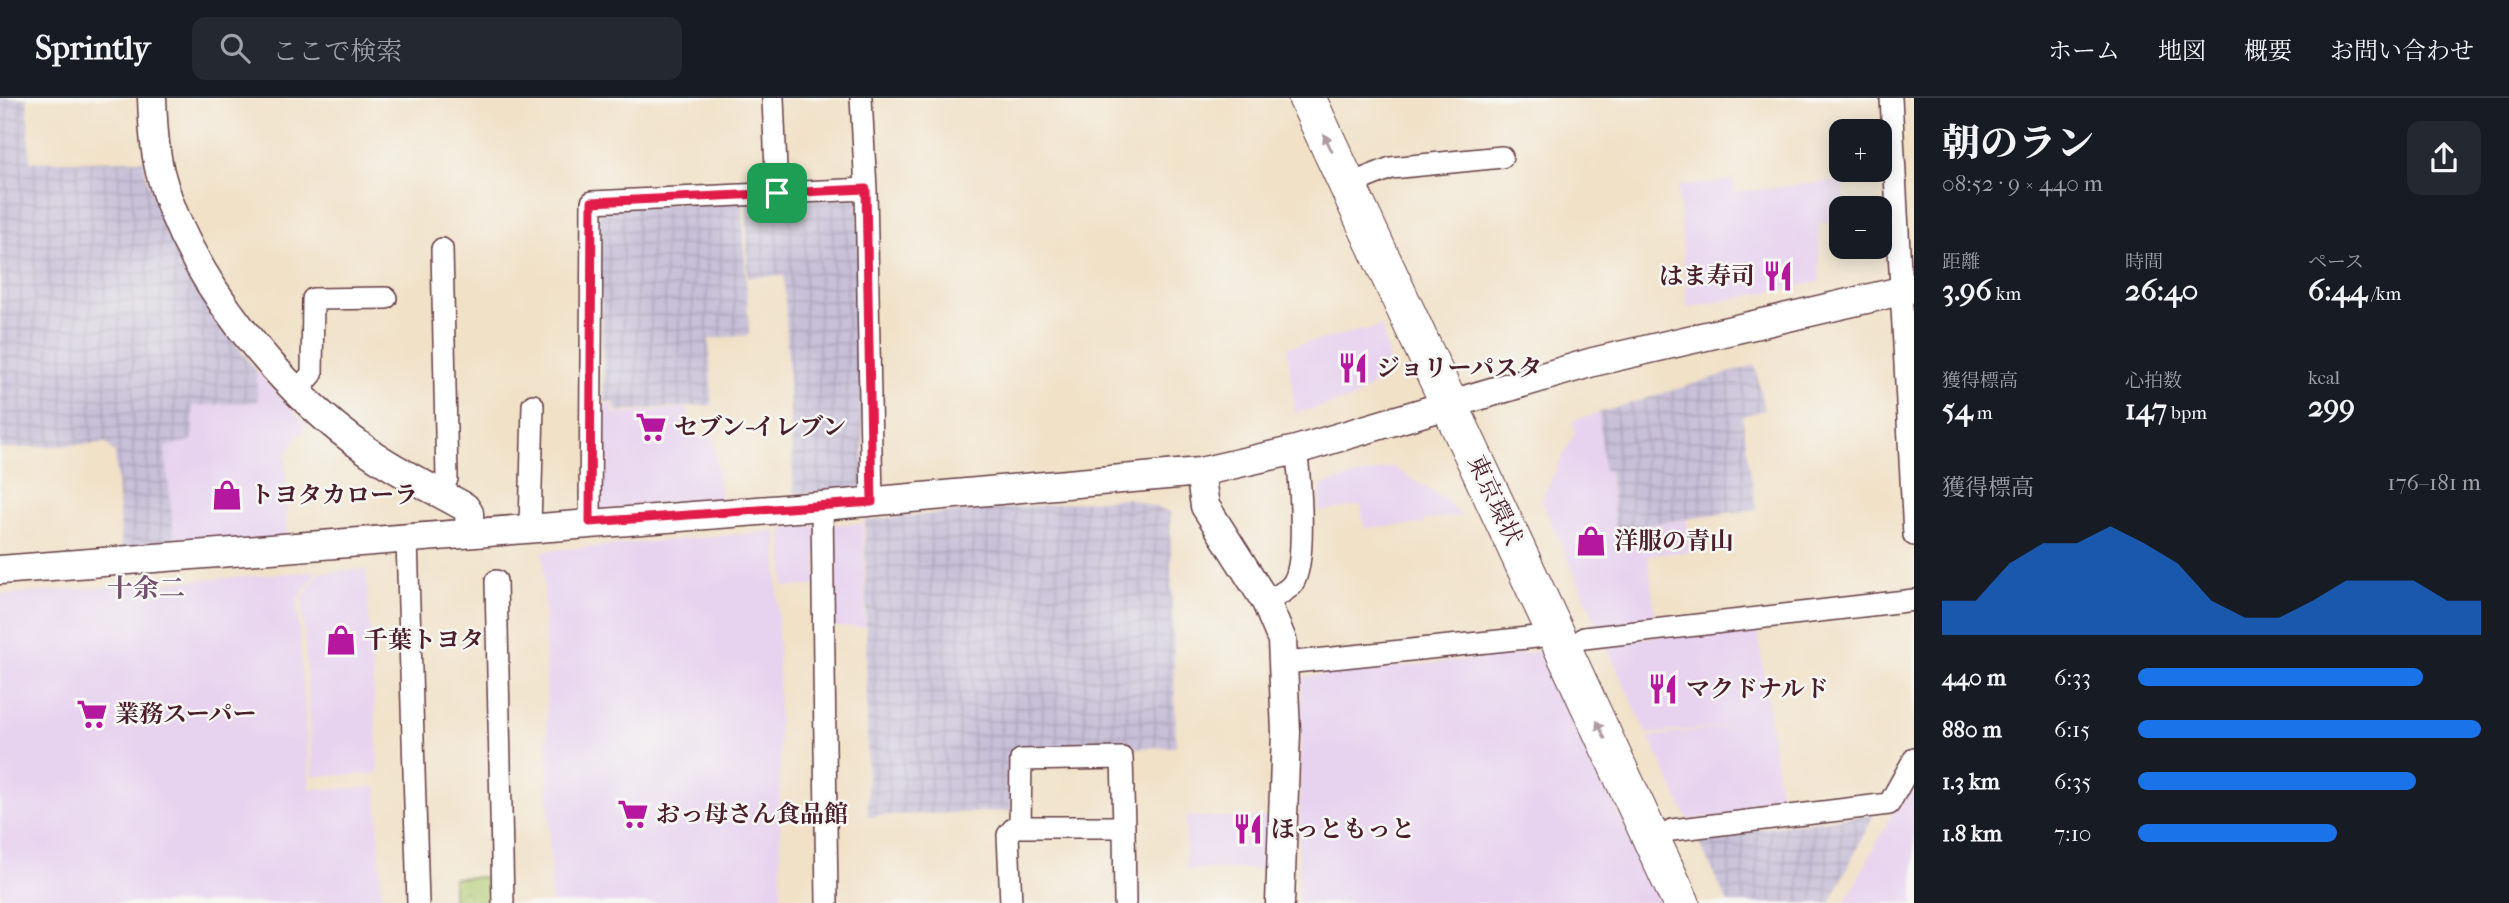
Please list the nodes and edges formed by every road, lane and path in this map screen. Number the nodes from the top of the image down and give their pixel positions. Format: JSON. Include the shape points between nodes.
{"nodes":[{"id":1,"x":152,"y":98,"type":"edge"},
{"id":2,"x":773,"y":98,"type":"edge"},
{"id":3,"x":861,"y":98,"type":"edge"},
{"id":4,"x":1307,"y":98,"type":"edge"},
{"id":5,"x":1334,"y":98,"type":"edge"},
{"id":6,"x":1891,"y":98,"type":"edge"},
{"id":7,"x":1502,"y":157,"type":"dead end"},
{"id":8,"x":1359,"y":181,"type":"junction"},
{"id":9,"x":866,"y":189,"type":"junction"},
{"id":10,"x":777,"y":193,"type":"junction"},
{"id":11,"x":442,"y":249,"type":"dead end"},
{"id":12,"x":1907,"y":289,"type":"edge"},
{"id":13,"x":386,"y":298,"type":"dead end"},
{"id":14,"x":297,"y":391,"type":"junction"},
{"id":15,"x":1460,"y":402,"type":"junction"},
{"id":16,"x":533,"y":405,"type":"dead end"},
{"id":17,"x":1296,"y":450,"type":"junction"},
{"id":18,"x":1200,"y":472,"type":"junction"},
{"id":19,"x":440,"y":493,"type":"junction"},
{"id":20,"x":872,"y":502,"type":"junction"},
{"id":21,"x":822,"y":506,"type":"junction"},
{"id":22,"x":590,"y":522,"type":"junction"},
{"id":23,"x":530,"y":528,"type":"junction"},
{"id":24,"x":470,"y":533,"type":"junction"},
{"id":25,"x":1914,"y":535,"type":"edge"},
{"id":26,"x":407,"y":540,"type":"junction"},
{"id":27,"x":0,"y":570,"type":"edge"},
{"id":28,"x":496,"y":581,"type":"dead end"},
{"id":29,"x":1914,"y":600,"type":"edge"},
{"id":30,"x":1266,"y":602,"type":"junction"},
{"id":31,"x":1570,"y":635,"type":"junction"},
{"id":32,"x":1285,"y":663,"type":"junction"},
{"id":33,"x":1914,"y":758,"type":"edge"},
{"id":34,"x":1020,"y":827,"type":"junction"},
{"id":35,"x":1124,"y":827,"type":"junction"},
{"id":36,"x":1672,"y":830,"type":"junction"},
{"id":37,"x":418,"y":903,"type":"edge"},
{"id":38,"x":503,"y":903,"type":"edge"},
{"id":39,"x":827,"y":903,"type":"edge"},
{"id":40,"x":1011,"y":903,"type":"edge"},
{"id":41,"x":1125,"y":903,"type":"edge"},
{"id":42,"x":1280,"y":903,"type":"edge"},
{"id":43,"x":1681,"y":903,"type":"edge"},
{"id":44,"x":1706,"y":903,"type":"edge"}],
"edges":[{"from":1,"to":14,"type":"street","via":[[160,172],[184,233],[231,313]]},
{"from":2,"to":10,"type":"street"},
{"from":3,"to":9,"type":"street"},
{"from":8,"to":4,"type":"highway","name":"東京環状","one_way":true},
{"from":5,"to":8,"type":"highway","name":"東京環状"},
{"from":6,"to":12,"type":"street"},
{"from":7,"to":8,"type":"street","via":[[1391,167]]},
{"from":8,"to":15,"type":"highway","name":"東京環状"},
{"from":9,"to":10,"type":"street"},
{"from":9,"to":20,"type":"street"},
{"from":10,"to":22,"type":"street","via":[[592,202]]},
{"from":11,"to":19,"type":"street","via":[[447,479]]},
{"from":12,"to":15,"type":"street","via":[[1593,362]]},
{"from":12,"to":25,"type":"street"},
{"from":13,"to":14,"type":"street","via":[[313,299],[312,374]]},
{"from":14,"to":19,"type":"street","via":[[369,453]]},
{"from":15,"to":17,"type":"street"},
{"from":15,"to":31,"type":"highway","name":"東京環状"},
{"from":16,"to":23,"type":"street"},
{"from":17,"to":18,"type":"street"},
{"from":17,"to":30,"type":"street","via":[[1301,490],[1298,572],[1292,586]]},
{"from":18,"to":20,"type":"street"},
{"from":18,"to":30,"type":"street","via":[[1205,506]]},
{"from":19,"to":24,"type":"street","via":[[465,507]]},
{"from":20,"to":21,"type":"street"},
{"from":21,"to":22,"type":"street"},
{"from":21,"to":39,"type":"street"},
{"from":22,"to":23,"type":"street"},
{"from":23,"to":24,"type":"street"},
{"from":24,"to":26,"type":"street"},
{"from":26,"to":27,"type":"street"},
{"from":26,"to":37,"type":"street"},
{"from":28,"to":38,"type":"street"},
{"from":29,"to":31,"type":"street"},
{"from":30,"to":32,"type":"street","via":[[1282,640]]},
{"from":31,"to":32,"type":"street"},
{"from":31,"to":36,"type":"highway","name":"東京環状"},
{"from":43,"to":31,"type":"highway","name":"東京環状","one_way":true},
{"from":32,"to":42,"type":"street"},
{"from":33,"to":36,"type":"street","via":[[1889,804]]},
{"from":34,"to":35,"type":"street"},
{"from":34,"to":35,"type":"street","via":[[1021,760],[1122,758]]},
{"from":34,"to":40,"type":"street","via":[[1008,835]]},
{"from":35,"to":41,"type":"street"},
{"from":36,"to":44,"type":"highway","name":"東京環状"}]}
